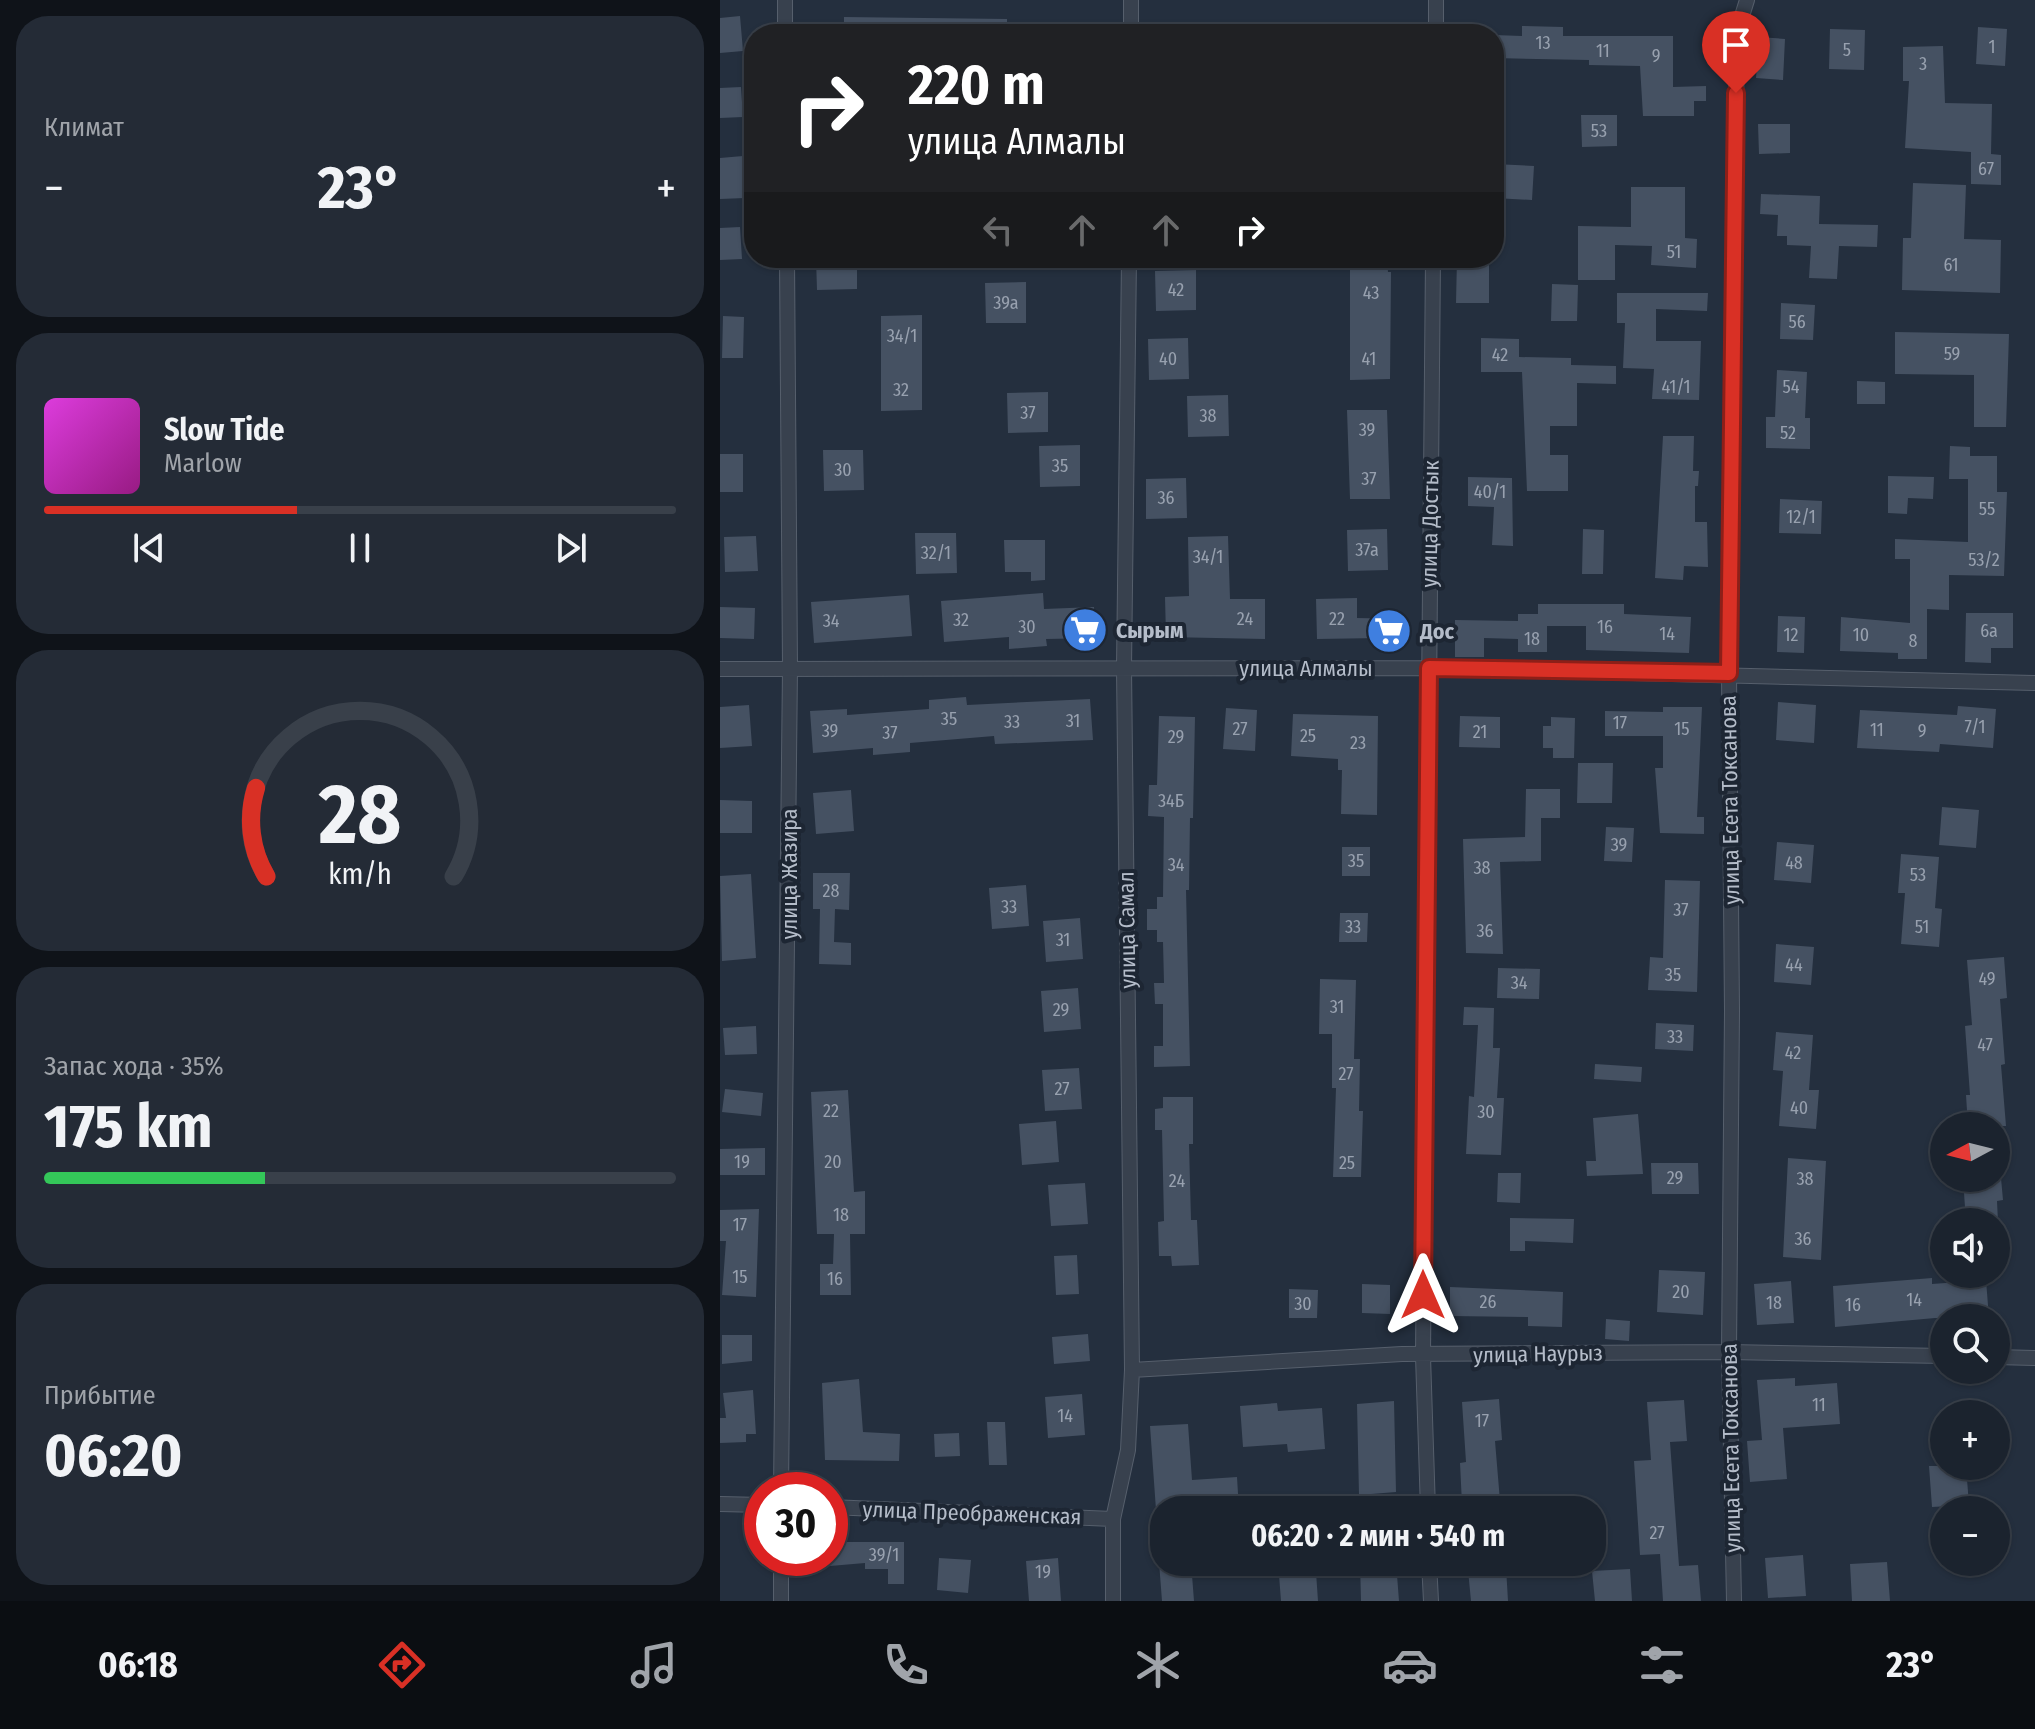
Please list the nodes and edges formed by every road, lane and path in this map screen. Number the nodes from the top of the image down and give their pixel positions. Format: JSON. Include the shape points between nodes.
{"nodes":[{"id":1,"x":785,"y":0,"type":"edge"},
{"id":2,"x":1131,"y":0,"type":"edge"},
{"id":3,"x":1436,"y":0,"type":"edge"},
{"id":4,"x":1747,"y":0,"type":"edge"},
{"id":5,"x":785,"y":24,"type":"edge"},
{"id":6,"x":1131,"y":24,"type":"edge"},
{"id":7,"x":1436,"y":24,"type":"edge"},
{"id":8,"x":787,"y":268,"type":"edge"},
{"id":9,"x":1129,"y":268,"type":"edge"},
{"id":10,"x":1433,"y":268,"type":"edge"},
{"id":11,"x":790,"y":668,"type":"junction"},
{"id":12,"x":1124,"y":668,"type":"junction"},
{"id":13,"x":1429,"y":668,"type":"junction"},
{"id":14,"x":720,"y":669,"type":"edge"},
{"id":15,"x":1729,"y":673,"type":"junction"},
{"id":16,"x":2035,"y":683,"type":"edge"},
{"id":17,"x":1729,"y":1352,"type":"junction"},
{"id":18,"x":1423,"y":1356,"type":"junction"},
{"id":19,"x":1930,"y":1356,"type":"edge"},
{"id":20,"x":2010,"y":1357,"type":"edge"},
{"id":21,"x":2035,"y":1358,"type":"edge"},
{"id":22,"x":1132,"y":1370,"type":"junction"},
{"id":23,"x":781,"y":1472,"type":"edge"},
{"id":24,"x":1428,"y":1496,"type":"edge"},
{"id":25,"x":720,"y":1504,"type":"edge"},
{"id":26,"x":744,"y":1505,"type":"edge"},
{"id":27,"x":848,"y":1508,"type":"edge"},
{"id":28,"x":1113,"y":1519,"type":"junction"},
{"id":29,"x":781,"y":1576,"type":"edge"},
{"id":30,"x":1430,"y":1576,"type":"edge"},
{"id":31,"x":781,"y":1601,"type":"edge"},
{"id":32,"x":1113,"y":1601,"type":"edge"},
{"id":33,"x":1431,"y":1601,"type":"edge"},
{"id":34,"x":1734,"y":1601,"type":"edge"}],
"edges":[{"from":1,"to":5,"type":"street"},
{"from":2,"to":6,"type":"street"},
{"from":3,"to":7,"type":"street"},
{"from":4,"to":15,"type":"street","name":"улица Есета Токсанова","via":[[1737,32]]},
{"from":8,"to":11,"type":"street","name":"улица Жазира"},
{"from":9,"to":12,"type":"street","name":"улица Самал"},
{"from":10,"to":13,"type":"street","name":"улица Достык"},
{"from":11,"to":12,"type":"street","name":"улица Алмалы"},
{"from":11,"to":14,"type":"street","name":"улица Алмалы"},
{"from":11,"to":23,"type":"street","name":"улица Жазира"},
{"from":12,"to":13,"type":"street","name":"улица Алмалы"},
{"from":12,"to":22,"type":"street","name":"улица Самал"},
{"from":13,"to":15,"type":"street","name":"улица Алмалы"},
{"from":13,"to":18,"type":"street","name":"улица Достык"},
{"from":15,"to":16,"type":"street","name":"улица Алмалы"},
{"from":15,"to":17,"type":"street","name":"улица Есета Токсанова"},
{"from":17,"to":18,"type":"street","name":"улица Наурыз"},
{"from":17,"to":19,"type":"street","name":"улица Наурыз"},
{"from":17,"to":34,"type":"street","name":"улица Есета Токсанова"},
{"from":18,"to":22,"type":"street","name":"улица Наурыз"},
{"from":18,"to":24,"type":"street","name":"улица Достык"},
{"from":20,"to":21,"type":"street"},
{"from":22,"to":28,"type":"street","name":"улица Самал","via":[[1128,1450]]},
{"from":25,"to":26,"type":"street"},
{"from":27,"to":28,"type":"street","name":"улица Преображенская"},
{"from":28,"to":32,"type":"street","name":"улица Самал"},
{"from":29,"to":31,"type":"street"},
{"from":30,"to":33,"type":"street"}]}
